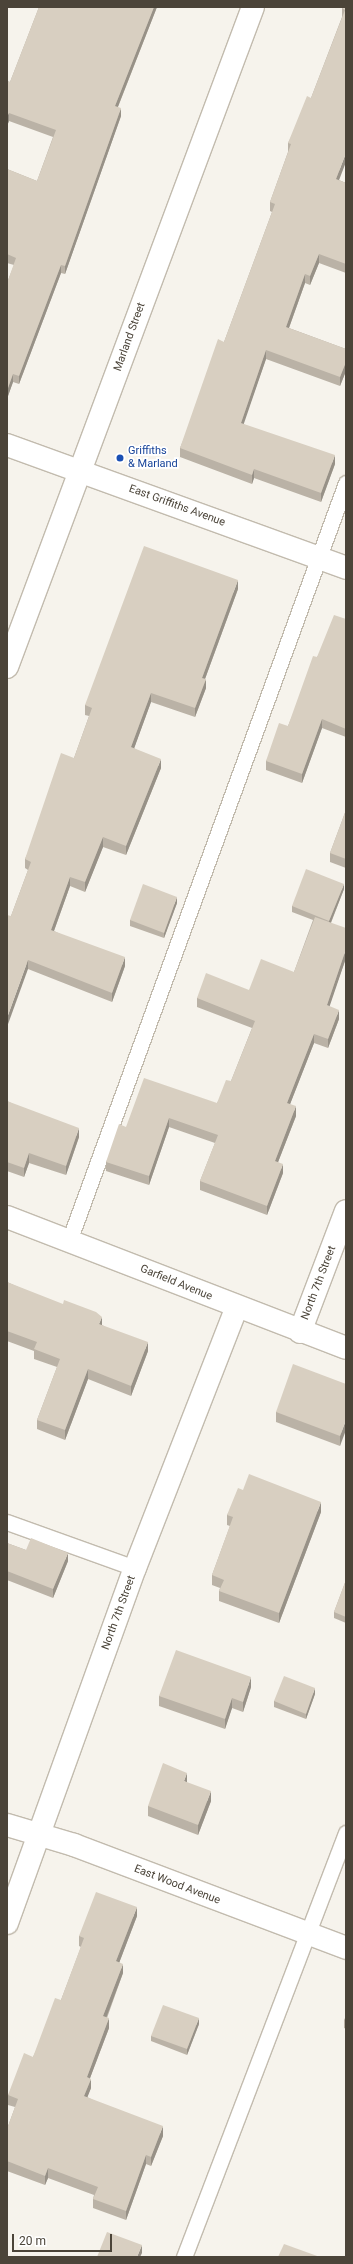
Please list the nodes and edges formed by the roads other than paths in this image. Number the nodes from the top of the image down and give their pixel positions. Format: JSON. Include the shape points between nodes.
{"nodes":[{"id":1,"x":253,"y":7,"type":"edge"},
{"id":2,"x":7,"y":445,"type":"edge"},
{"id":3,"x":80,"y":471,"type":"junction"},
{"id":4,"x":346,"y":483,"type":"edge"},
{"id":5,"x":319,"y":558,"type":"junction"},
{"id":6,"x":346,"y":568,"type":"edge"},
{"id":7,"x":7,"y":668,"type":"edge"},
{"id":8,"x":346,"y":1211,"type":"edge"},
{"id":9,"x":7,"y":1217,"type":"edge"},
{"id":10,"x":69,"y":1241,"type":"junction"},
{"id":11,"x":237,"y":1307,"type":"junction"},
{"id":12,"x":300,"y":1332,"type":"junction"},
{"id":13,"x":346,"y":1348,"type":"edge"},
{"id":14,"x":7,"y":1522,"type":"edge"},
{"id":15,"x":135,"y":1568,"type":"junction"},
{"id":16,"x":7,"y":1825,"type":"edge"},
{"id":17,"x":346,"y":1833,"type":"edge"},
{"id":18,"x":38,"y":1836,"type":"junction"},
{"id":19,"x":7,"y":1923,"type":"edge"},
{"id":20,"x":308,"y":1934,"type":"junction"},
{"id":21,"x":346,"y":1948,"type":"edge"},
{"id":22,"x":184,"y":2257,"type":"edge"}],
"edges":[{"from":1,"to":3,"type":"street","name":"Marland Street"},
{"from":2,"to":3,"type":"street","name":"East Griffiths Avenue"},
{"from":3,"to":5,"type":"street","name":"East Griffiths Avenue"},
{"from":3,"to":7,"type":"street","name":"Marland Street"},
{"from":4,"to":5,"type":"lane"},
{"from":5,"to":6,"type":"street","name":"East Griffiths Avenue"},
{"from":5,"to":10,"type":"lane"},
{"from":8,"to":12,"type":"street","name":"North 7th Street"},
{"from":9,"to":10,"type":"street","name":"Garfield Avenue"},
{"from":10,"to":11,"type":"street","name":"Garfield Avenue"},
{"from":11,"to":12,"type":"street","name":"Garfield Avenue"},
{"from":11,"to":15,"type":"street","name":"North 7th Street"},
{"from":12,"to":13,"type":"street","name":"Garfield Avenue"},
{"from":14,"to":15,"type":"lane"},
{"from":15,"to":18,"type":"street","name":"North 7th Street"},
{"from":16,"to":18,"type":"street","name":"East Wood Avenue"},
{"from":17,"to":20,"type":"lane"},
{"from":18,"to":19,"type":"street","name":"North 7th Street"},
{"from":18,"to":20,"type":"street","name":"East Wood Avenue","via":[[74,1845]]},
{"from":20,"to":21,"type":"street","name":"East Wood Avenue"},
{"from":20,"to":22,"type":"lane"}]}
